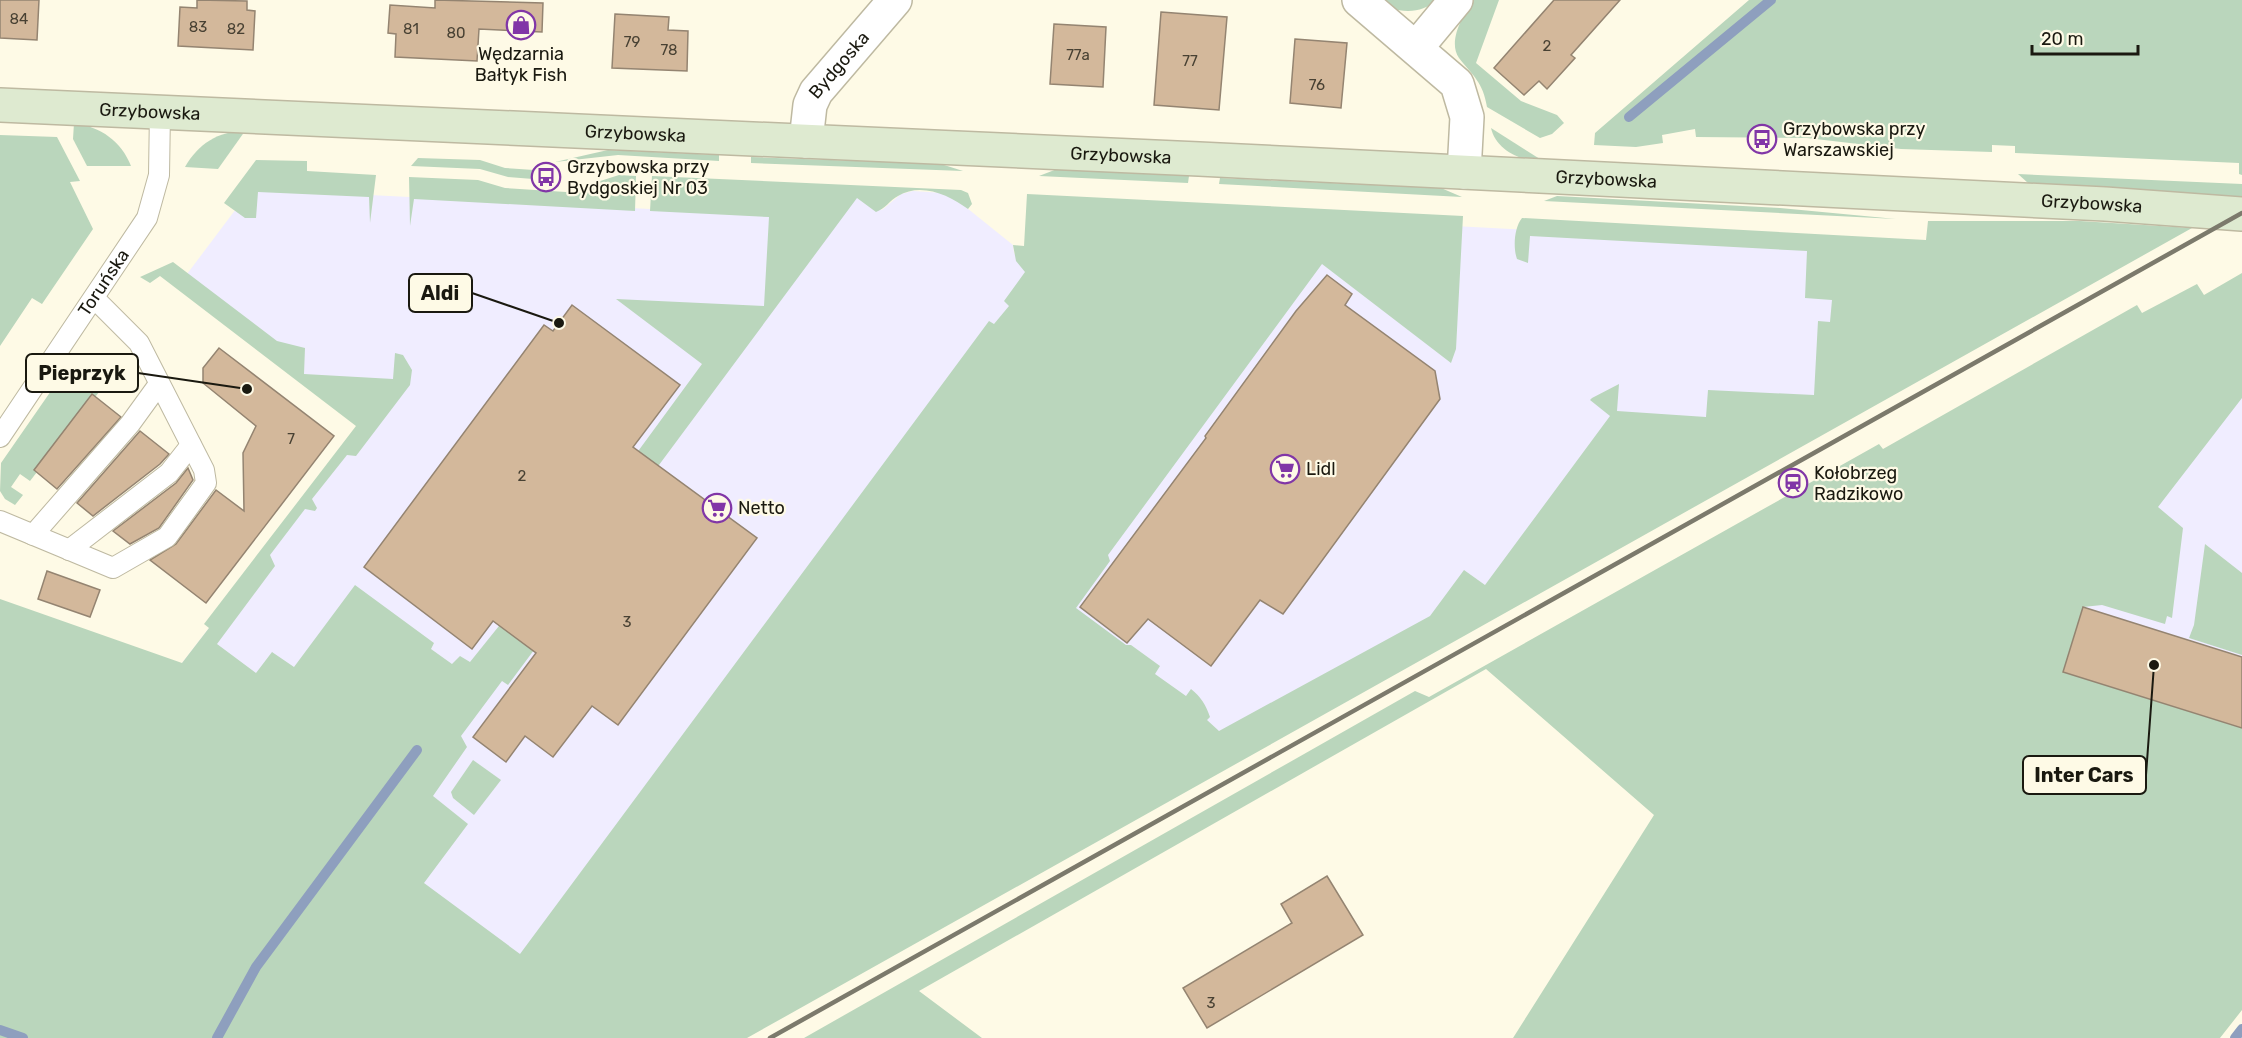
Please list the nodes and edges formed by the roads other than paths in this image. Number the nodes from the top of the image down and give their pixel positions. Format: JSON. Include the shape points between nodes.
{"nodes":[{"id":1,"x":895,"y":0,"type":"edge"},
{"id":2,"x":1359,"y":0,"type":"edge"},
{"id":3,"x":1456,"y":0,"type":"edge"},
{"id":4,"x":1417,"y":47,"type":"junction"},
{"id":5,"x":0,"y":105,"type":"edge"},
{"id":6,"x":160,"y":111,"type":"junction"},
{"id":7,"x":806,"y":141,"type":"junction"},
{"id":8,"x":1464,"y":172,"type":"junction"},
{"id":9,"x":2242,"y":214,"type":"edge"},
{"id":10,"x":95,"y":299,"type":"junction"},
{"id":11,"x":159,"y":384,"type":"junction"},
{"id":12,"x":0,"y":438,"type":"edge"},
{"id":13,"x":191,"y":445,"type":"junction"},
{"id":14,"x":0,"y":521,"type":"edge"},
{"id":15,"x":33,"y":535,"type":"junction"},
{"id":16,"x":69,"y":549,"type":"junction"}],
"edges":[{"from":1,"to":7,"type":"street","name":"Bydgoska","via":[[816,92],[810,105]]},
{"from":2,"to":4,"type":"street"},
{"from":3,"to":4,"type":"street"},
{"from":4,"to":8,"type":"street","via":[[1457,84],[1463,98],[1467,117]]},
{"from":5,"to":6,"type":"street","name":"Grzybowska"},
{"from":6,"to":7,"type":"street","name":"Grzybowska"},
{"from":6,"to":10,"type":"lane","name":"Toruńska","via":[[159,175],[153,204],[136,238]]},
{"from":7,"to":8,"type":"street","name":"Grzybowska"},
{"from":8,"to":9,"type":"street","name":"Grzybowska"},
{"from":10,"to":11,"type":"lane","via":[[139,343]]},
{"from":10,"to":12,"type":"lane","name":"Toruńska"},
{"from":11,"to":13,"type":"lane"},
{"from":11,"to":15,"type":"lane","via":[[130,424]]},
{"from":13,"to":16,"type":"lane","via":[[169,473]]},
{"from":13,"to":16,"type":"lane","via":[[206,483],[167,537],[113,568]]},
{"from":14,"to":15,"type":"lane"},
{"from":15,"to":16,"type":"lane"}]}
